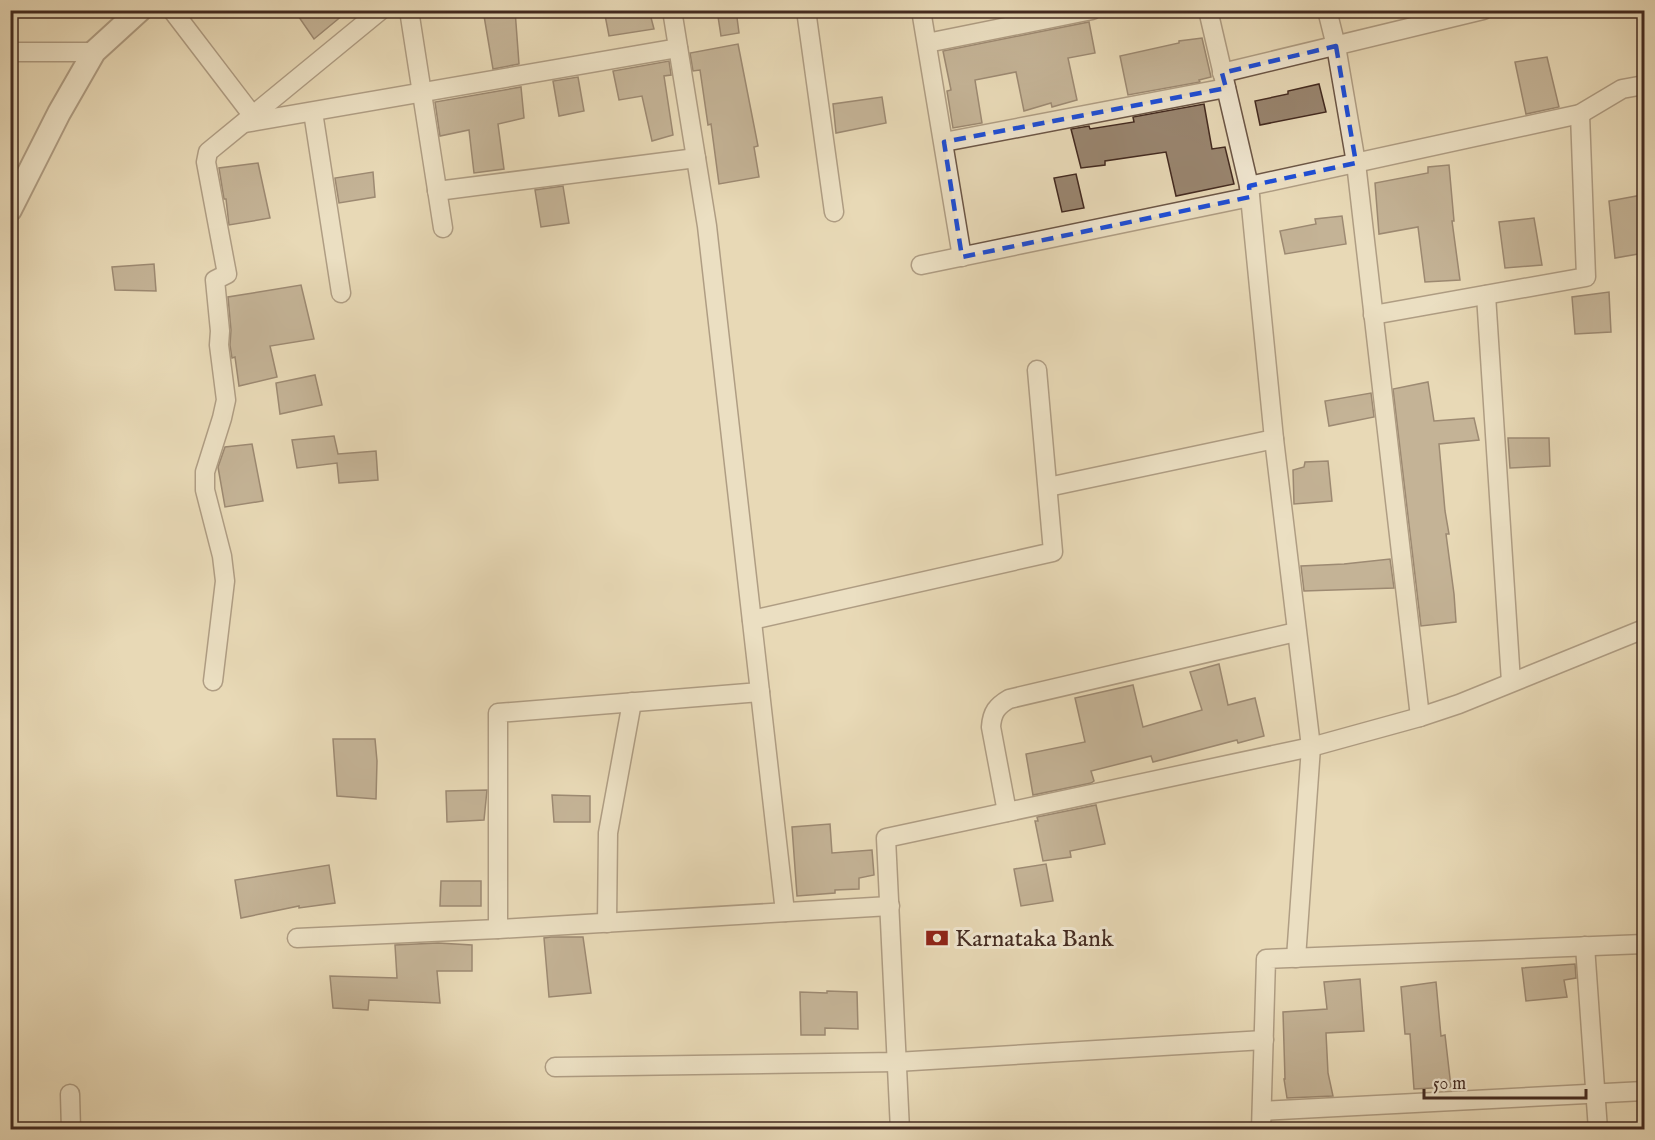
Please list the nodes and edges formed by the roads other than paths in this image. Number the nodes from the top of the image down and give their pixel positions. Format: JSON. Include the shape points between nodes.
{"nodes":[{"id":1,"x":140,"y":10,"type":"edge"},
{"id":2,"x":172,"y":10,"type":"edge"},
{"id":3,"x":381,"y":10,"type":"edge"},
{"id":4,"x":409,"y":10,"type":"edge"},
{"id":5,"x":672,"y":10,"type":"edge"},
{"id":6,"x":806,"y":10,"type":"edge"},
{"id":7,"x":921,"y":10,"type":"edge"},
{"id":8,"x":1092,"y":10,"type":"edge"},
{"id":9,"x":1208,"y":10,"type":"edge"},
{"id":10,"x":1328,"y":10,"type":"edge"},
{"id":11,"x":1483,"y":10,"type":"edge"},
{"id":12,"x":927,"y":43,"type":"junction"},
{"id":13,"x":1336,"y":45,"type":"junction"},
{"id":14,"x":100,"y":47,"type":"junction"},
{"id":15,"x":678,"y":48,"type":"junction"},
{"id":16,"x":10,"y":52,"type":"edge"},
{"id":17,"x":1224,"y":80,"type":"junction"},
{"id":18,"x":1644,"y":86,"type":"edge"},
{"id":19,"x":421,"y":92,"type":"junction"},
{"id":20,"x":312,"y":112,"type":"junction"},
{"id":21,"x":1580,"y":114,"type":"junction"},
{"id":22,"x":249,"y":120,"type":"junction"},
{"id":23,"x":944,"y":142,"type":"junction"},
{"id":24,"x":696,"y":158,"type":"junction"},
{"id":25,"x":1356,"y":163,"type":"junction"},
{"id":26,"x":18,"y":184,"type":"edge"},
{"id":27,"x":437,"y":191,"type":"junction"},
{"id":28,"x":1250,"y":191,"type":"junction"},
{"id":29,"x":10,"y":210,"type":"edge"},
{"id":30,"x":834,"y":212,"type":"dead end"},
{"id":31,"x":443,"y":228,"type":"dead end"},
{"id":32,"x":962,"y":257,"type":"junction"},
{"id":33,"x":921,"y":265,"type":"dead end"},
{"id":34,"x":341,"y":293,"type":"dead end"},
{"id":35,"x":1486,"y":295,"type":"junction"},
{"id":36,"x":1373,"y":315,"type":"junction"},
{"id":37,"x":1037,"y":370,"type":"dead end"},
{"id":38,"x":1274,"y":439,"type":"junction"},
{"id":39,"x":1047,"y":487,"type":"junction"},
{"id":40,"x":752,"y":620,"type":"junction"},
{"id":41,"x":1644,"y":629,"type":"edge"},
{"id":42,"x":1296,"y":632,"type":"junction"},
{"id":43,"x":213,"y":681,"type":"dead end"},
{"id":44,"x":1511,"y":682,"type":"junction"},
{"id":45,"x":760,"y":692,"type":"junction"},
{"id":46,"x":632,"y":702,"type":"junction"},
{"id":47,"x":1420,"y":717,"type":"junction"},
{"id":48,"x":1311,"y":747,"type":"junction"},
{"id":49,"x":1007,"y":812,"type":"junction"},
{"id":50,"x":890,"y":906,"type":"junction"},
{"id":51,"x":785,"y":912,"type":"junction"},
{"id":52,"x":607,"y":922,"type":"junction"},
{"id":53,"x":498,"y":929,"type":"junction"},
{"id":54,"x":297,"y":938,"type":"dead end"},
{"id":55,"x":1644,"y":944,"type":"edge"},
{"id":56,"x":1585,"y":946,"type":"junction"},
{"id":57,"x":1296,"y":958,"type":"junction"},
{"id":58,"x":1264,"y":1040,"type":"junction"},
{"id":59,"x":896,"y":1062,"type":"junction"},
{"id":60,"x":555,"y":1067,"type":"dead end"},
{"id":61,"x":1644,"y":1091,"type":"edge"},
{"id":62,"x":70,"y":1094,"type":"dead end"},
{"id":63,"x":1596,"y":1094,"type":"junction"},
{"id":64,"x":1262,"y":1111,"type":"junction"},
{"id":65,"x":71,"y":1130,"type":"edge"},
{"id":66,"x":900,"y":1130,"type":"edge"},
{"id":67,"x":1262,"y":1130,"type":"edge"},
{"id":68,"x":1598,"y":1130,"type":"edge"}],
"edges":[{"from":1,"to":14,"type":"street"},
{"from":2,"to":22,"type":"street"},
{"from":3,"to":22,"type":"street"},
{"from":4,"to":19,"type":"street"},
{"from":5,"to":15,"type":"street"},
{"from":6,"to":30,"type":"street"},
{"from":7,"to":12,"type":"street"},
{"from":8,"to":12,"type":"street"},
{"from":9,"to":17,"type":"street"},
{"from":10,"to":13,"type":"street"},
{"from":11,"to":13,"type":"street"},
{"from":12,"to":23,"type":"street"},
{"from":13,"to":17,"type":"street"},
{"from":13,"to":25,"type":"street"},
{"from":14,"to":16,"type":"street"},
{"from":14,"to":26,"type":"street"},
{"from":15,"to":19,"type":"street"},
{"from":15,"to":24,"type":"street"},
{"from":17,"to":23,"type":"street"},
{"from":17,"to":28,"type":"street"},
{"from":18,"to":21,"type":"street","via":[[1622,89]]},
{"from":19,"to":20,"type":"street"},
{"from":19,"to":27,"type":"street"},
{"from":20,"to":22,"type":"street"},
{"from":20,"to":34,"type":"street"},
{"from":21,"to":25,"type":"street"},
{"from":21,"to":35,"type":"street","via":[[1586,278]]},
{"from":22,"to":43,"type":"street","via":[[208,152],[206,162],[227,274],[215,280],[226,400],[205,472],[205,490],[225,581]]},
{"from":23,"to":32,"type":"street"},
{"from":24,"to":27,"type":"street"},
{"from":24,"to":40,"type":"street"},
{"from":25,"to":28,"type":"street"},
{"from":25,"to":36,"type":"street"},
{"from":26,"to":29,"type":"street"},
{"from":27,"to":31,"type":"street"},
{"from":28,"to":32,"type":"street"},
{"from":28,"to":38,"type":"street"},
{"from":32,"to":33,"type":"street"},
{"from":35,"to":36,"type":"street"},
{"from":35,"to":44,"type":"street"},
{"from":36,"to":47,"type":"street"},
{"from":37,"to":39,"type":"street"},
{"from":38,"to":39,"type":"street"},
{"from":38,"to":42,"type":"street"},
{"from":39,"to":40,"type":"street","via":[[1053,552]]},
{"from":40,"to":45,"type":"street"},
{"from":41,"to":44,"type":"street"},
{"from":42,"to":48,"type":"street"},
{"from":42,"to":49,"type":"street","via":[[1009,699],[997,706],[991,727]]},
{"from":44,"to":47,"type":"street"},
{"from":45,"to":46,"type":"street"},
{"from":45,"to":51,"type":"street"},
{"from":46,"to":52,"type":"street","via":[[608,833]]},
{"from":46,"to":53,"type":"street","via":[[498,713]]},
{"from":47,"to":48,"type":"street"},
{"from":48,"to":49,"type":"street"},
{"from":48,"to":57,"type":"street"},
{"from":49,"to":50,"type":"street","via":[[886,838]]},
{"from":50,"to":51,"type":"street"},
{"from":50,"to":59,"type":"street"},
{"from":51,"to":52,"type":"street"},
{"from":52,"to":53,"type":"street"},
{"from":53,"to":54,"type":"street"},
{"from":55,"to":56,"type":"street"},
{"from":56,"to":57,"type":"street"},
{"from":56,"to":63,"type":"street"},
{"from":57,"to":58,"type":"street","via":[[1266,959]]},
{"from":58,"to":59,"type":"street"},
{"from":58,"to":64,"type":"street"},
{"from":59,"to":60,"type":"street"},
{"from":59,"to":66,"type":"street"},
{"from":61,"to":63,"type":"street"},
{"from":62,"to":65,"type":"street"},
{"from":63,"to":64,"type":"street"},
{"from":63,"to":68,"type":"street"},
{"from":64,"to":67,"type":"street"}]}
